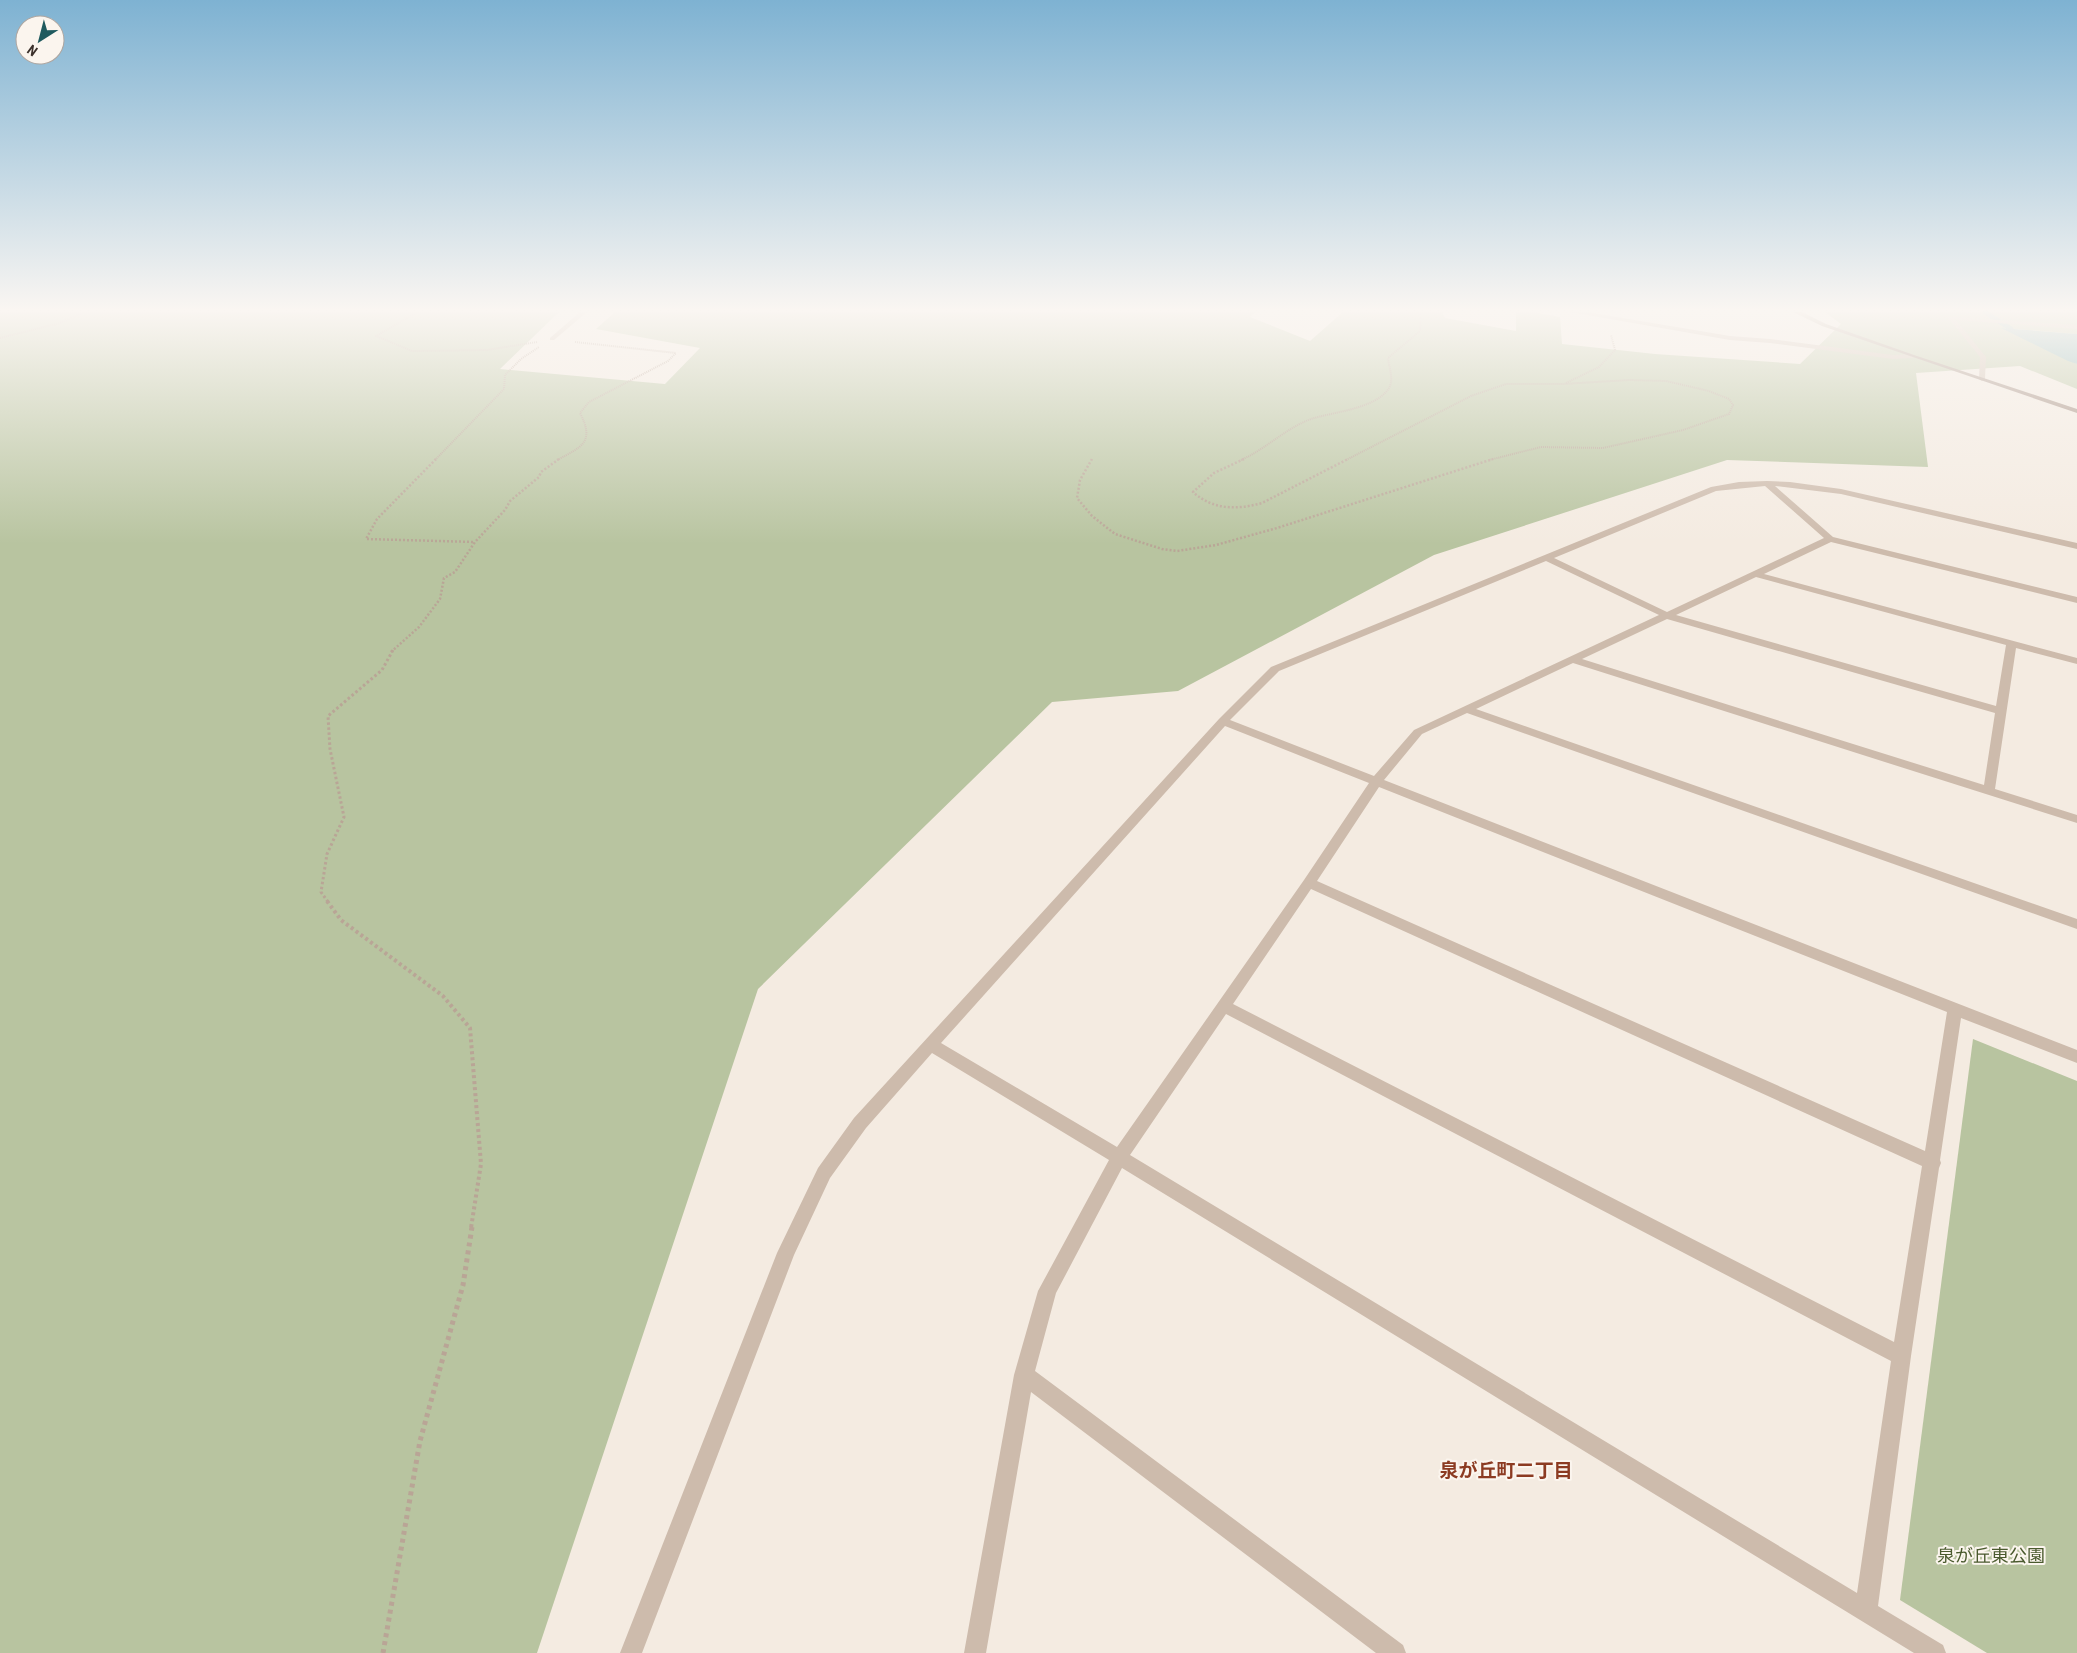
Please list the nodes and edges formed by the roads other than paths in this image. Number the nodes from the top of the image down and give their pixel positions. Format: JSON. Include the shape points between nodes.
{"nodes":[{"id":1,"x":2012,"y":389,"type":"edge"},
{"id":2,"x":2077,"y":411,"type":"edge"},
{"id":3,"x":1767,"y":482,"type":"junction"},
{"id":4,"x":1830,"y":539,"type":"junction"},
{"id":5,"x":2077,"y":546,"type":"edge"},
{"id":6,"x":1544,"y":557,"type":"junction"},
{"id":7,"x":1755,"y":574,"type":"junction"},
{"id":8,"x":2077,"y":600,"type":"edge"},
{"id":9,"x":1668,"y":616,"type":"junction"},
{"id":10,"x":2011,"y":644,"type":"junction"},
{"id":11,"x":1574,"y":660,"type":"junction"},
{"id":12,"x":2077,"y":661,"type":"edge"},
{"id":13,"x":1466,"y":709,"type":"junction"},
{"id":14,"x":2001,"y":711,"type":"junction"},
{"id":15,"x":1223,"y":721,"type":"junction"},
{"id":16,"x":1376,"y":782,"type":"junction"},
{"id":17,"x":1989,"y":791,"type":"junction"},
{"id":18,"x":2077,"y":819,"type":"edge"},
{"id":19,"x":1309,"y":883,"type":"junction"},
{"id":20,"x":2077,"y":924,"type":"edge"},
{"id":21,"x":1224,"y":1006,"type":"junction"},
{"id":22,"x":1955,"y":1010,"type":"junction"},
{"id":23,"x":930,"y":1045,"type":"junction"},
{"id":24,"x":2077,"y":1057,"type":"edge"},
{"id":25,"x":1119,"y":1157,"type":"junction"},
{"id":26,"x":1933,"y":1163,"type":"junction"},
{"id":27,"x":1902,"y":1356,"type":"junction"},
{"id":28,"x":1024,"y":1375,"type":"junction"},
{"id":29,"x":1866,"y":1610,"type":"junction"},
{"id":30,"x":631,"y":1653,"type":"edge"},
{"id":31,"x":975,"y":1653,"type":"edge"},
{"id":32,"x":1395,"y":1653,"type":"edge"},
{"id":33,"x":1935,"y":1653,"type":"edge"}],
"edges":[{"from":1,"to":2,"type":"street"},
{"from":3,"to":4,"type":"street"},
{"from":3,"to":5,"type":"street","via":[[1823,487]]},
{"from":3,"to":6,"type":"street","via":[[1714,489]]},
{"from":4,"to":7,"type":"street"},
{"from":4,"to":8,"type":"street"},
{"from":6,"to":9,"type":"street"},
{"from":6,"to":15,"type":"street","via":[[1275,669]]},
{"from":7,"to":9,"type":"street"},
{"from":7,"to":10,"type":"street"},
{"from":9,"to":11,"type":"street"},
{"from":9,"to":14,"type":"street"},
{"from":10,"to":12,"type":"street"},
{"from":10,"to":14,"type":"street"},
{"from":11,"to":13,"type":"street"},
{"from":11,"to":17,"type":"street"},
{"from":13,"to":16,"type":"street","via":[[1418,732]]},
{"from":13,"to":20,"type":"street"},
{"from":14,"to":17,"type":"street"},
{"from":15,"to":16,"type":"street"},
{"from":15,"to":23,"type":"street"},
{"from":16,"to":19,"type":"street"},
{"from":16,"to":22,"type":"street"},
{"from":17,"to":18,"type":"street"},
{"from":19,"to":21,"type":"street"},
{"from":19,"to":26,"type":"street"},
{"from":21,"to":25,"type":"street"},
{"from":21,"to":27,"type":"street"},
{"from":22,"to":24,"type":"street"},
{"from":22,"to":26,"type":"street"},
{"from":23,"to":25,"type":"street"},
{"from":23,"to":30,"type":"street","via":[[860,1123],[824,1173],[786,1253]]},
{"from":25,"to":28,"type":"street","via":[[1047,1291]]},
{"from":25,"to":29,"type":"street"},
{"from":26,"to":27,"type":"street"},
{"from":27,"to":29,"type":"street"},
{"from":28,"to":31,"type":"street"},
{"from":28,"to":32,"type":"street"},
{"from":29,"to":33,"type":"street"}]}
